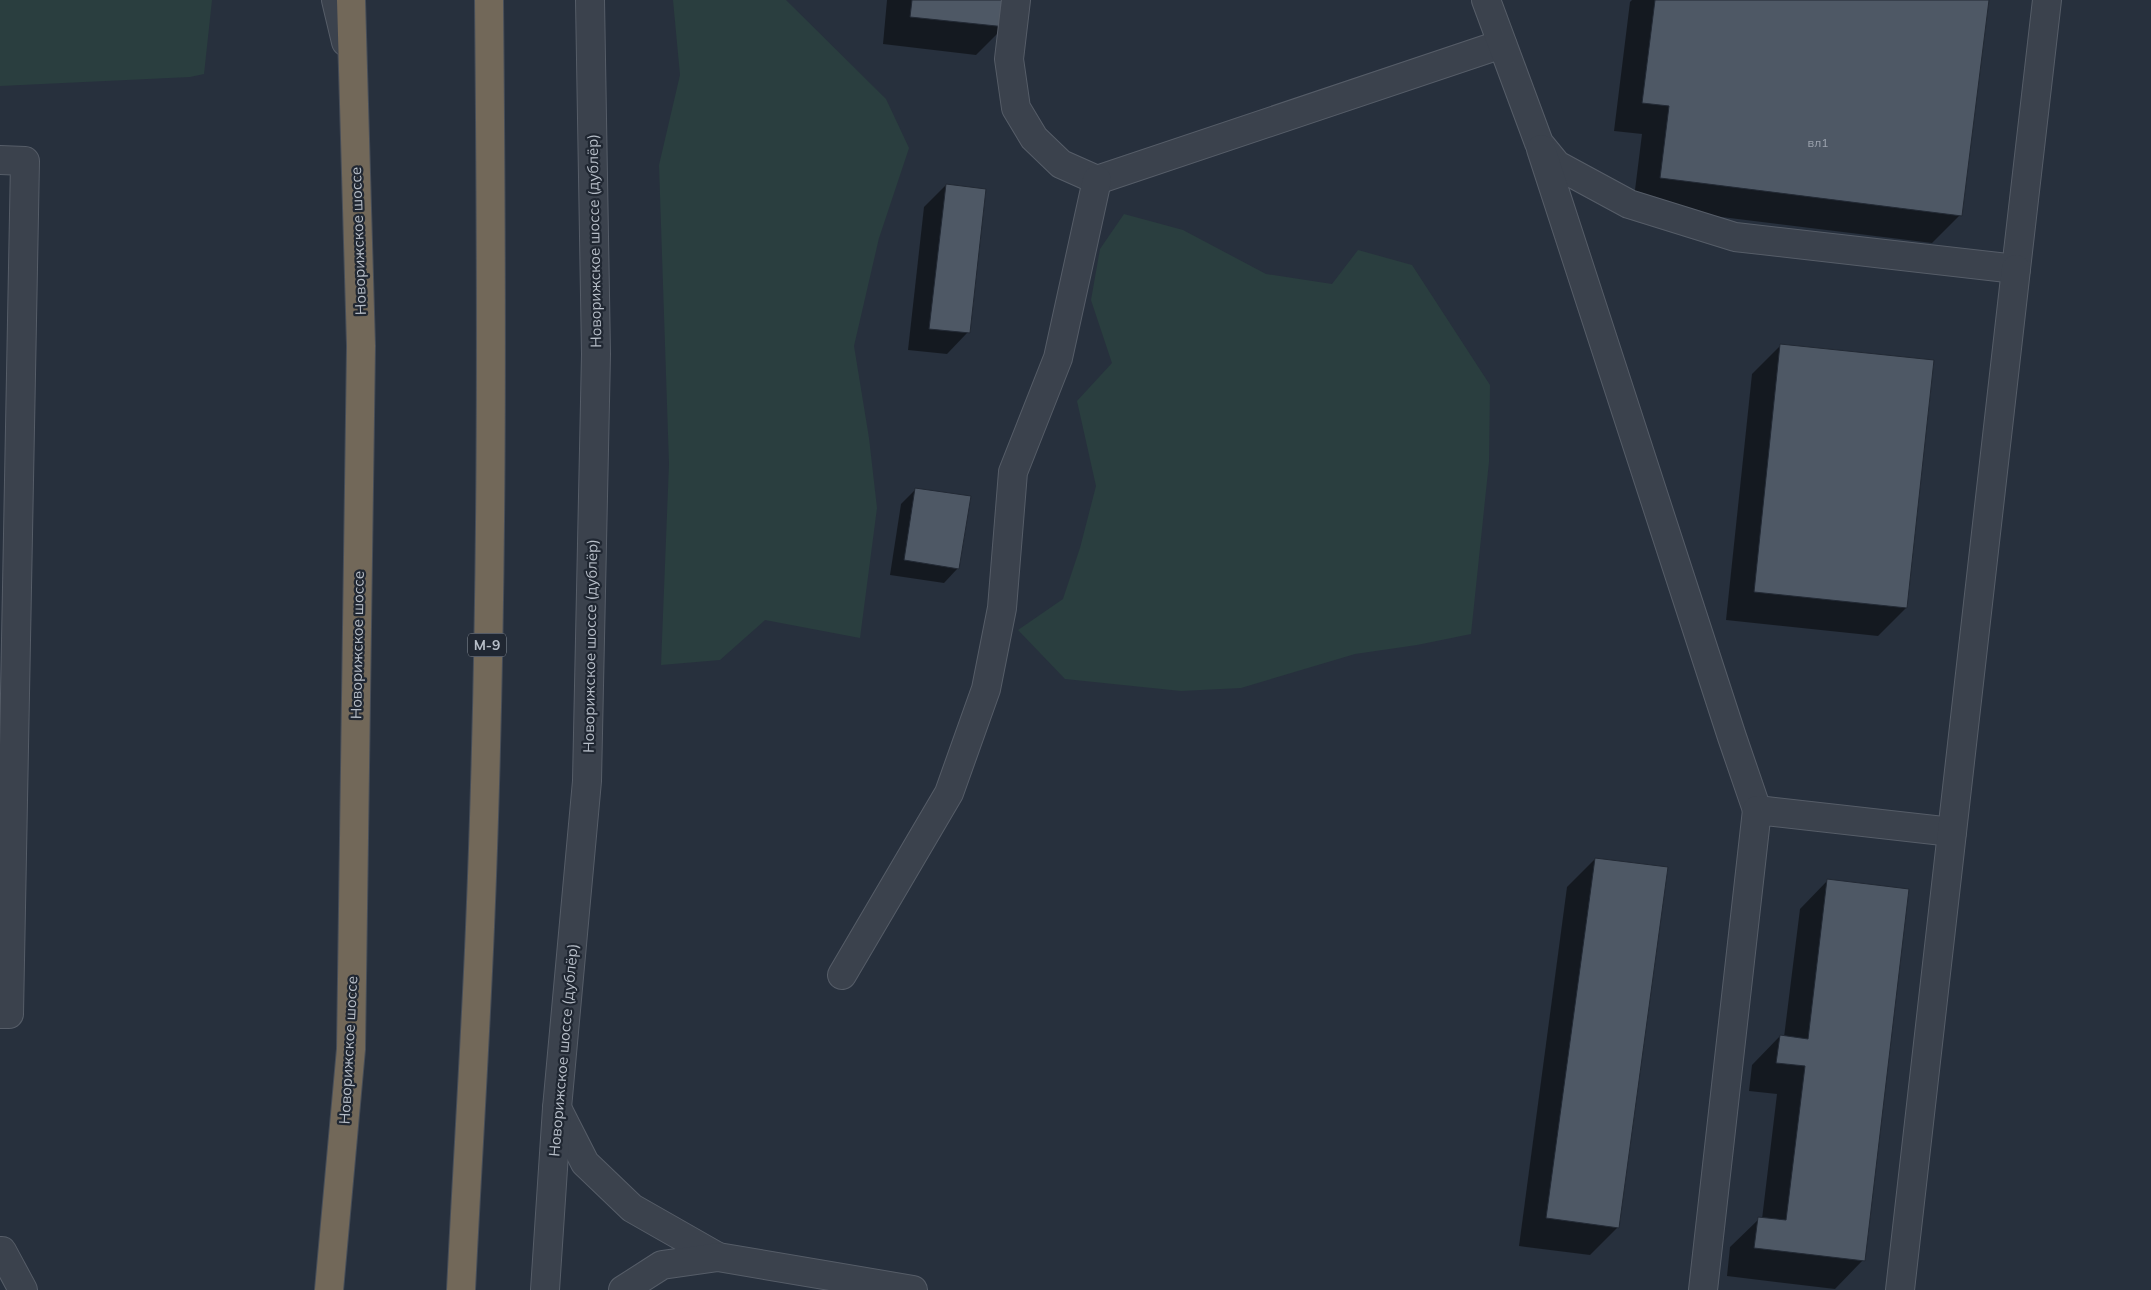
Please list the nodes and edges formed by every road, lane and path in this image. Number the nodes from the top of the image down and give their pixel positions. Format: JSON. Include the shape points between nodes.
{"nodes":[{"id":1,"x":336,"y":0,"type":"edge"},
{"id":2,"x":351,"y":0,"type":"edge"},
{"id":3,"x":489,"y":0,"type":"edge"},
{"id":4,"x":1016,"y":0,"type":"edge"},
{"id":5,"x":1486,"y":0,"type":"edge"},
{"id":6,"x":2047,"y":0,"type":"edge"},
{"id":7,"x":591,"y":1,"type":"edge"},
{"id":8,"x":1502,"y":44,"type":"junction"},
{"id":9,"x":352,"y":67,"type":"junction"},
{"id":10,"x":1538,"y":143,"type":"junction"},
{"id":11,"x":0,"y":160,"type":"edge"},
{"id":12,"x":1097,"y":180,"type":"junction"},
{"id":13,"x":2016,"y":269,"type":"junction"},
{"id":14,"x":1757,"y":810,"type":"junction"},
{"id":15,"x":1952,"y":832,"type":"junction"},
{"id":16,"x":842,"y":976,"type":"dead end"},
{"id":17,"x":0,"y":1014,"type":"edge"},
{"id":18,"x":557,"y":1108,"type":"junction"},
{"id":19,"x":0,"y":1251,"type":"edge"},
{"id":20,"x":718,"y":1257,"type":"junction"},
{"id":21,"x":799,"y":1280,"type":"edge"},
{"id":22,"x":23,"y":1290,"type":"edge"},
{"id":23,"x":329,"y":1290,"type":"edge"},
{"id":24,"x":461,"y":1290,"type":"edge"},
{"id":25,"x":546,"y":1290,"type":"edge"},
{"id":26,"x":623,"y":1290,"type":"edge"},
{"id":27,"x":913,"y":1290,"type":"edge"},
{"id":28,"x":1703,"y":1290,"type":"edge"},
{"id":29,"x":1900,"y":1290,"type":"edge"}],
"edges":[{"from":1,"to":9,"type":"street"},
{"from":2,"to":9,"type":"highway","name":"Новорижское шоссе"},
{"from":3,"to":24,"type":"highway","number":"М-9","via":[[492,309],[486,708],[480,926]]},
{"from":4,"to":12,"type":"street","via":[[1009,60],[1016,108],[1034,138],[1061,164]]},
{"from":5,"to":8,"type":"street"},
{"from":6,"to":13,"type":"street"},
{"from":7,"to":18,"type":"street","name":"Новорижское шоссе (дублёр)","via":[[596,354],[587,781]]},
{"from":8,"to":10,"type":"street"},
{"from":8,"to":12,"type":"street"},
{"from":9,"to":23,"type":"highway","name":"Новорижское шоссе","via":[[361,346],[351,1049]]},
{"from":10,"to":13,"type":"street","via":[[1558,165],[1629,204],[1735,236]]},
{"from":10,"to":14,"type":"street"},
{"from":11,"to":17,"type":"street","via":[[25,161],[8,1014]]},
{"from":12,"to":16,"type":"street","via":[[1058,358],[1013,472],[1002,608],[986,689],[949,793]]},
{"from":13,"to":15,"type":"street"},
{"from":14,"to":15,"type":"street"},
{"from":14,"to":28,"type":"street"},
{"from":15,"to":29,"type":"street"},
{"from":18,"to":20,"type":"street","via":[[585,1163],[632,1208]]},
{"from":18,"to":25,"type":"street","name":"Новорижское шоссе (дублёр)"},
{"from":19,"to":22,"type":"street"},
{"from":20,"to":21,"type":"street"},
{"from":20,"to":26,"type":"street","via":[[662,1265]]},
{"from":21,"to":27,"type":"street"}]}
